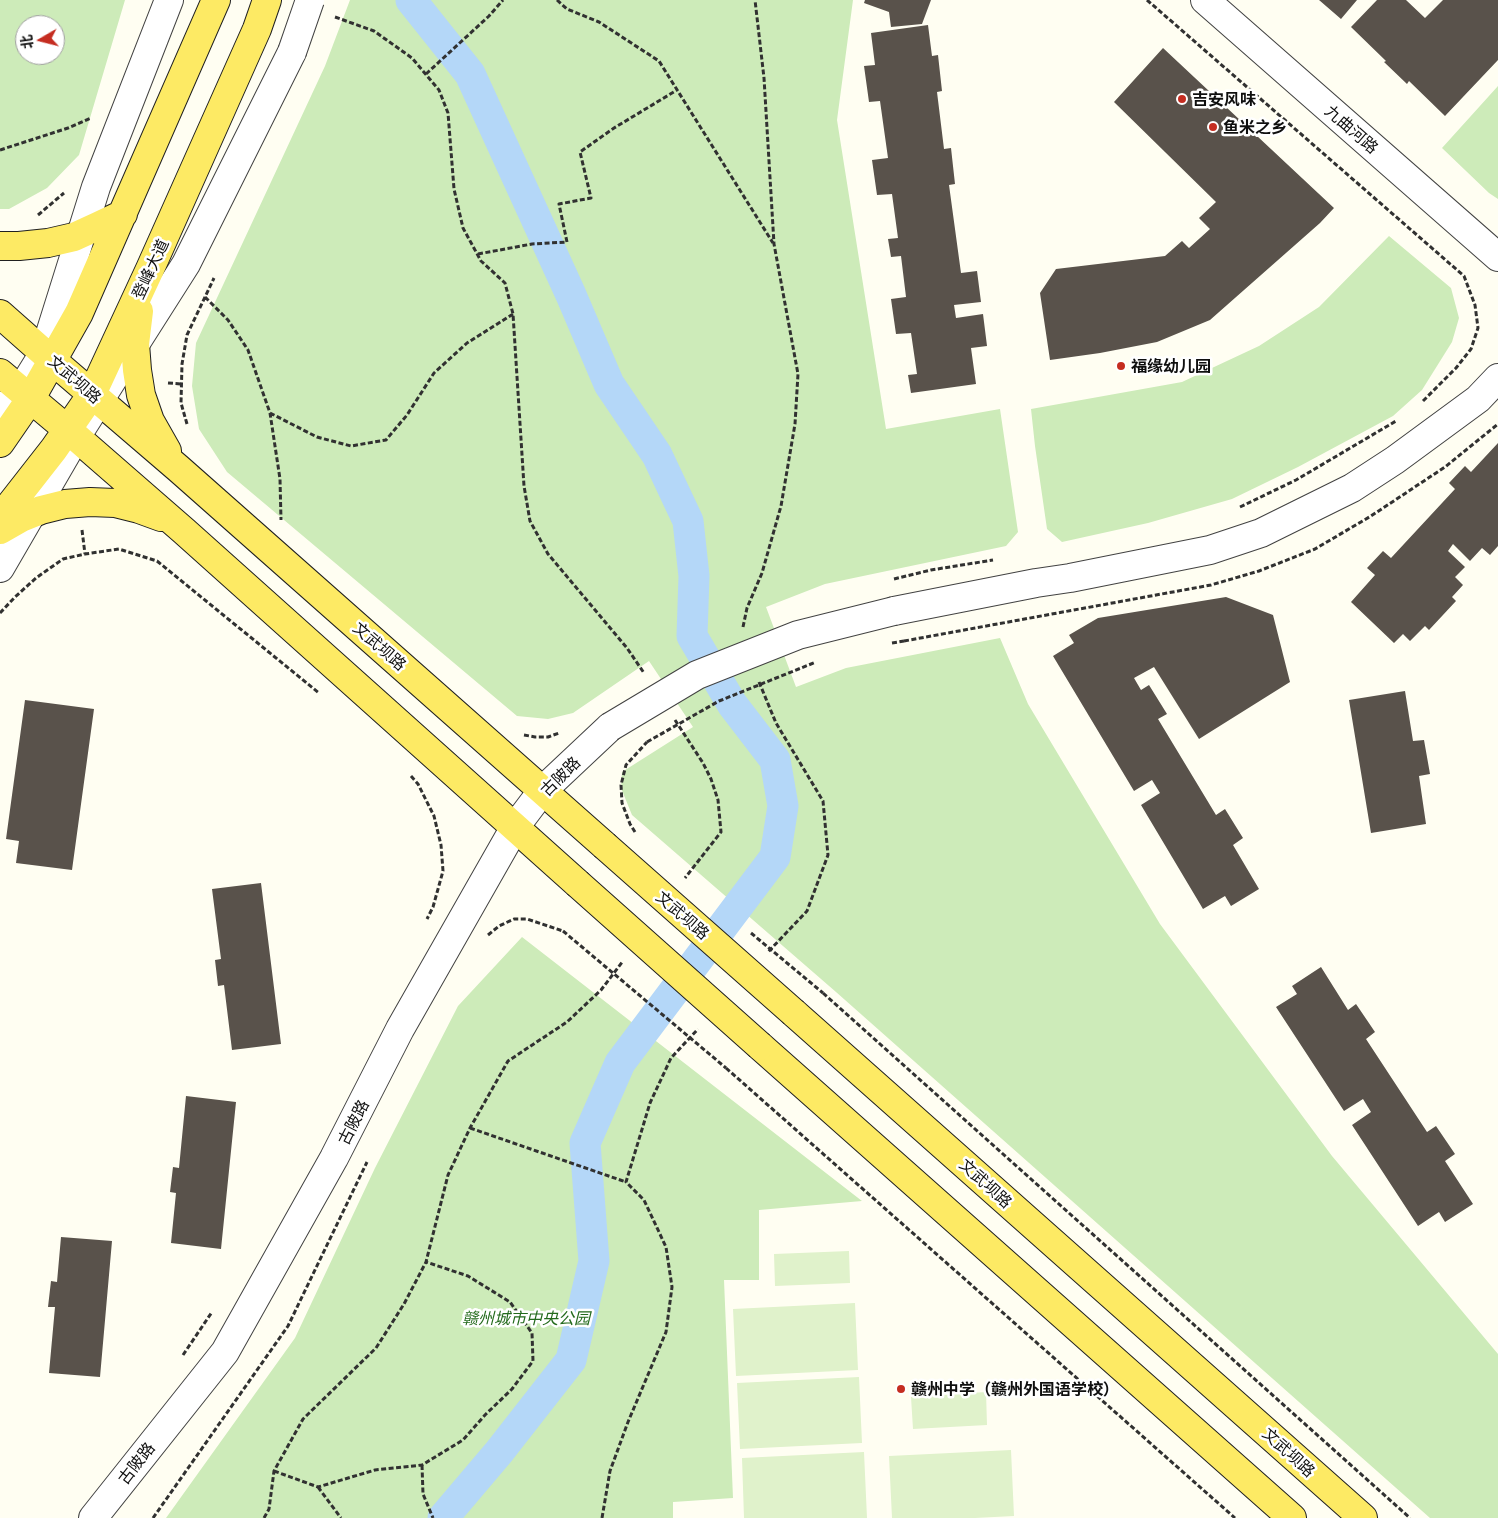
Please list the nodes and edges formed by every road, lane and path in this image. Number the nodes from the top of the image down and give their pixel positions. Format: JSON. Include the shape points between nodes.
{"nodes":[{"id":1,"x":267,"y":0,"type":"edge"},
{"id":2,"x":310,"y":0,"type":"edge"},
{"id":3,"x":503,"y":0,"type":"edge"},
{"id":4,"x":557,"y":0,"type":"edge"},
{"id":5,"x":755,"y":0,"type":"edge"},
{"id":6,"x":1148,"y":0,"type":"edge"},
{"id":7,"x":1205,"y":0,"type":"edge"},
{"id":8,"x":214,"y":5,"type":"edge"},
{"id":9,"x":166,"y":9,"type":"edge"},
{"id":10,"x":426,"y":74,"type":"dead end"},
{"id":11,"x":677,"y":90,"type":"junction"},
{"id":12,"x":95,"y":117,"type":"dead end"},
{"id":13,"x":0,"y":150,"type":"edge"},
{"id":14,"x":123,"y":214,"type":"junction"},
{"id":15,"x":81,"y":234,"type":"junction"},
{"id":16,"x":774,"y":244,"type":"junction"},
{"id":17,"x":0,"y":246,"type":"edge"},
{"id":18,"x":478,"y":254,"type":"dead end"},
{"id":19,"x":1498,"y":257,"type":"edge"},
{"id":20,"x":150,"y":269,"type":"junction"},
{"id":21,"x":217,"y":270,"type":"dead end"},
{"id":22,"x":205,"y":297,"type":"junction"},
{"id":23,"x":0,"y":314,"type":"edge"},
{"id":24,"x":513,"y":314,"type":"dead end"},
{"id":25,"x":135,"y":344,"type":"junction"},
{"id":26,"x":48,"y":356,"type":"junction"},
{"id":27,"x":0,"y":373,"type":"edge"},
{"id":28,"x":1498,"y":378,"type":"edge"},
{"id":29,"x":26,"y":394,"type":"junction"},
{"id":30,"x":96,"y":397,"type":"junction"},
{"id":31,"x":1421,"y":403,"type":"dead end"},
{"id":32,"x":0,"y":413,"type":"edge"},
{"id":33,"x":270,"y":414,"type":"junction"},
{"id":34,"x":1397,"y":420,"type":"dead end"},
{"id":35,"x":188,"y":430,"type":"dead end"},
{"id":36,"x":72,"y":433,"type":"junction"},
{"id":37,"x":0,"y":443,"type":"edge"},
{"id":38,"x":179,"y":469,"type":"junction"},
{"id":39,"x":1236,"y":509,"type":"dead end"},
{"id":40,"x":31,"y":514,"type":"junction"},
{"id":41,"x":0,"y":518,"type":"edge"},
{"id":42,"x":282,"y":528,"type":"dead end"},
{"id":43,"x":0,"y":530,"type":"edge"},
{"id":44,"x":184,"y":531,"type":"junction"},
{"id":45,"x":996,"y":559,"type":"dead end"},
{"id":46,"x":0,"y":568,"type":"edge"},
{"id":47,"x":893,"y":580,"type":"dead end"},
{"id":48,"x":0,"y":613,"type":"edge"},
{"id":49,"x":750,"y":622,"type":"dead end"},
{"id":50,"x":743,"y":627,"type":"dead end"},
{"id":51,"x":735,"y":629,"type":"dead end"},
{"id":52,"x":904,"y":641,"type":"dead end"},
{"id":53,"x":885,"y":645,"type":"dead end"},
{"id":54,"x":821,"y":660,"type":"dead end"},
{"id":55,"x":759,"y":680,"type":"dead end"},
{"id":56,"x":326,"y":699,"type":"dead end"},
{"id":57,"x":518,"y":731,"type":"dead end"},
{"id":58,"x":564,"y":731,"type":"dead end"},
{"id":59,"x":406,"y":770,"type":"dead end"},
{"id":60,"x":543,"y":790,"type":"junction"},
{"id":61,"x":515,"y":827,"type":"junction"},
{"id":62,"x":640,"y":838,"type":"dead end"},
{"id":63,"x":424,"y":924,"type":"dead end"},
{"id":64,"x":484,"y":938,"type":"dead end"},
{"id":65,"x":768,"y":953,"type":"dead end"},
{"id":66,"x":823,"y":993,"type":"dead end"},
{"id":67,"x":703,"y":1023,"type":"dead end"},
{"id":68,"x":470,"y":1128,"type":"dead end"},
{"id":69,"x":368,"y":1159,"type":"dead end"},
{"id":70,"x":626,"y":1182,"type":"junction"},
{"id":71,"x":426,"y":1262,"type":"dead end"},
{"id":72,"x":214,"y":1309,"type":"dead end"},
{"id":73,"x":181,"y":1358,"type":"dead end"},
{"id":74,"x":422,"y":1465,"type":"junction"},
{"id":75,"x":274,"y":1471,"type":"dead end"},
{"id":76,"x":318,"y":1487,"type":"junction"},
{"id":77,"x":92,"y":1518,"type":"edge"},
{"id":78,"x":153,"y":1518,"type":"edge"},
{"id":79,"x":341,"y":1518,"type":"edge"},
{"id":80,"x":433,"y":1518,"type":"edge"},
{"id":81,"x":602,"y":1518,"type":"edge"},
{"id":82,"x":1236,"y":1518,"type":"edge"},
{"id":83,"x":1292,"y":1518,"type":"edge"},
{"id":84,"x":1363,"y":1518,"type":"edge"},
{"id":85,"x":1410,"y":1518,"type":"edge"}],
"edges":[{"from":1,"to":20,"type":"main road","name":"登峰大道"},
{"from":2,"to":25,"type":"street","bridge":true,"via":[[292,52],[186,264]]},
{"from":3,"to":10,"type":"path"},
{"from":4,"to":11,"type":"path","via":[[567,9],[599,22],[659,61]]},
{"from":5,"to":16,"type":"path","via":[[764,78]]},
{"from":6,"to":31,"type":"path","via":[[1464,276],[1475,305],[1478,328],[1471,349]]},
{"from":7,"to":19,"type":"street","name":"九曲河路"},
{"from":8,"to":14,"type":"main road"},
{"from":9,"to":15,"type":"street","via":[[96,187]]},
{"from":11,"to":16,"type":"path"},
{"from":11,"to":18,"type":"path","via":[[580,152],[591,198],[559,204],[567,242],[532,244]]},
{"from":12,"to":13,"type":"path"},
{"from":14,"to":15,"type":"main road"},
{"from":14,"to":26,"type":"main road","via":[[79,313]]},
{"from":15,"to":17,"type":"main road","via":[[48,243]]},
{"from":15,"to":26,"type":"street"},
{"from":16,"to":50,"type":"path","via":[[798,374],[795,424],[781,506]]},
{"from":20,"to":25,"type":"main road","via":[[137,319]]},
{"from":20,"to":30,"type":"main road","name":"登峰大道"},
{"from":21,"to":22,"type":"path"},
{"from":22,"to":33,"type":"path","via":[[228,320],[248,350]]},
{"from":22,"to":35,"type":"path","via":[[187,335],[182,364],[181,403]]},
{"from":23,"to":26,"type":"main road","name":"文武坝路"},
{"from":24,"to":33,"type":"path","via":[[467,343],[434,373],[407,415],[386,440],[351,446],[317,437]]},
{"from":25,"to":30,"type":"street"},
{"from":25,"to":38,"type":"main road","via":[[141,395],[150,422]]},
{"from":26,"to":29,"type":"street"},
{"from":26,"to":30,"type":"main road","name":"文武坝路"},
{"from":27,"to":29,"type":"main road"},
{"from":28,"to":60,"type":"street","name":"古陂路","bridge":true,"via":[[1478,398],[1395,460],[1352,488],[1261,533],[1210,550],[894,612],[798,635],[697,675],[610,727]]},
{"from":29,"to":32,"type":"street"},
{"from":29,"to":36,"type":"main road"},
{"from":29,"to":37,"type":"main road"},
{"from":30,"to":36,"type":"main road","name":"登峰大道"},
{"from":30,"to":38,"type":"main road","name":"文武坝路"},
{"from":33,"to":42,"type":"path","via":[[280,479]]},
{"from":34,"to":39,"type":"path","via":[[1296,480]]},
{"from":36,"to":40,"type":"street"},
{"from":36,"to":41,"type":"main road","name":"登峰大道"},
{"from":36,"to":44,"type":"main road"},
{"from":38,"to":60,"type":"main road","name":"文武坝路"},
{"from":40,"to":43,"type":"main road"},
{"from":40,"to":44,"type":"main road","via":[[65,504],[115,503],[162,518]]},
{"from":40,"to":46,"type":"street"},
{"from":44,"to":61,"type":"main road"},
{"from":45,"to":47,"type":"path"},
{"from":48,"to":56,"type":"path","via":[[36,578],[63,559],[119,549],[157,561]]},
{"from":49,"to":51,"type":"path"},
{"from":52,"to":53,"type":"path","bridge":true},
{"from":54,"to":62,"type":"path","bridge":true,"via":[[719,701],[647,742],[626,764],[620,785],[622,803]]},
{"from":55,"to":65,"type":"path","via":[[776,723],[823,801],[828,855],[807,911]]},
{"from":57,"to":58,"type":"path","via":[[535,737],[548,737]]},
{"from":59,"to":63,"type":"path","via":[[418,784],[434,816],[441,845],[443,871]]},
{"from":60,"to":61,"type":"street","name":"古陂路"},
{"from":60,"to":84,"type":"main road","name":"文武坝路","bridge":true},
{"from":61,"to":77,"type":"street","name":"古陂路","via":[[400,1029],[334,1158],[225,1352]]},
{"from":61,"to":83,"type":"main road","bridge":true},
{"from":64,"to":82,"type":"path","bridge":true,"via":[[514,919],[527,919],[563,931],[726,1068]]},
{"from":66,"to":85,"type":"path"},
{"from":67,"to":70,"type":"path","via":[[670,1058],[650,1103]]},
{"from":68,"to":70,"type":"path"},
{"from":69,"to":78,"type":"path","via":[[288,1326]]},
{"from":70,"to":81,"type":"path","via":[[644,1200],[666,1246],[672,1287],[666,1332],[610,1471]]},
{"from":71,"to":74,"type":"path","via":[[468,1276],[510,1302],[532,1333],[533,1360],[512,1389],[463,1440]]},
{"from":72,"to":73,"type":"path"},
{"from":74,"to":76,"type":"path","via":[[375,1470]]},
{"from":74,"to":80,"type":"path","via":[[423,1494]]},
{"from":75,"to":76,"type":"path"},
{"from":76,"to":79,"type":"path"}]}
